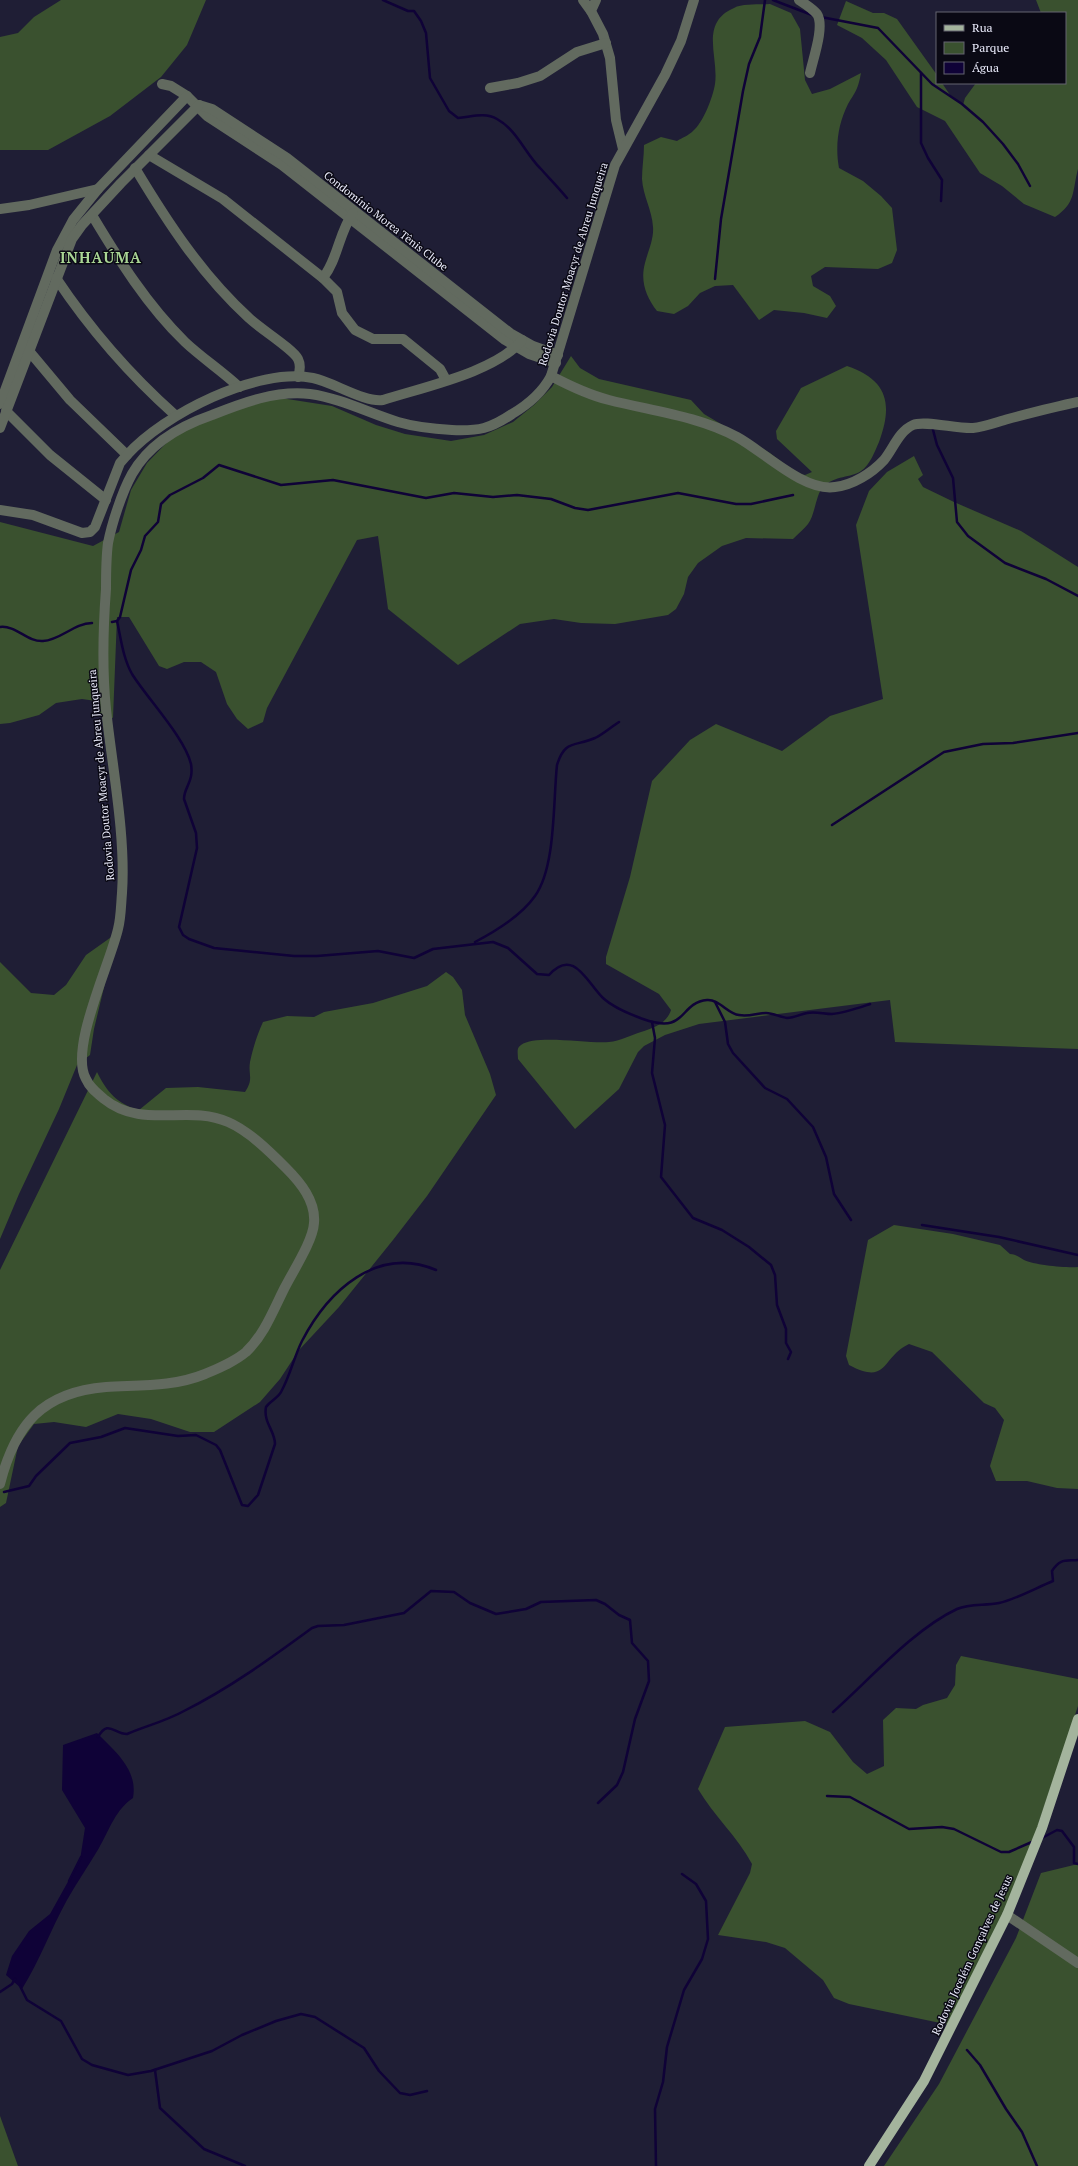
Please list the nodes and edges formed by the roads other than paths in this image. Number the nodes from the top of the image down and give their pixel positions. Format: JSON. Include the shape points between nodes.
{"nodes":[{"id":1,"x":583,"y":0,"type":"edge"},
{"id":2,"x":596,"y":0,"type":"edge"},
{"id":3,"x":694,"y":0,"type":"edge"},
{"id":4,"x":799,"y":0,"type":"edge"},
{"id":5,"x":591,"y":12,"type":"junction"},
{"id":6,"x":606,"y":43,"type":"junction"},
{"id":7,"x":810,"y":73,"type":"dead end"},
{"id":8,"x":162,"y":84,"type":"dead end"},
{"id":9,"x":490,"y":88,"type":"dead end"},
{"id":10,"x":187,"y":96,"type":"junction"},
{"id":11,"x":199,"y":105,"type":"junction"},
{"id":12,"x":623,"y":148,"type":"junction"},
{"id":13,"x":149,"y":155,"type":"junction"},
{"id":14,"x":135,"y":168,"type":"junction"},
{"id":15,"x":98,"y":189,"type":"junction"},
{"id":16,"x":0,"y":209,"type":"edge"},
{"id":17,"x":92,"y":214,"type":"junction"},
{"id":18,"x":352,"y":215,"type":"junction"},
{"id":19,"x":56,"y":278,"type":"junction"},
{"id":20,"x":323,"y":278,"type":"junction"},
{"id":21,"x":520,"y":344,"type":"junction"},
{"id":22,"x":29,"y":351,"type":"junction"},
{"id":23,"x":557,"y":359,"type":"junction"},
{"id":24,"x":551,"y":376,"type":"junction"},
{"id":25,"x":298,"y":377,"type":"junction"},
{"id":26,"x":446,"y":380,"type":"junction"},
{"id":27,"x":239,"y":387,"type":"junction"},
{"id":28,"x":1078,"y":402,"type":"edge"},
{"id":29,"x":2,"y":403,"type":"edge"},
{"id":30,"x":175,"y":415,"type":"junction"},
{"id":31,"x":0,"y":428,"type":"edge"},
{"id":32,"x":127,"y":455,"type":"junction"},
{"id":33,"x":106,"y":500,"type":"junction"},
{"id":34,"x":0,"y":510,"type":"edge"},
{"id":35,"x":0,"y":1484,"type":"edge"},
{"id":36,"x":1078,"y":1719,"type":"edge"},
{"id":37,"x":1007,"y":1915,"type":"junction"},
{"id":38,"x":1078,"y":1963,"type":"edge"},
{"id":39,"x":869,"y":2166,"type":"edge"}],
"edges":[{"from":1,"to":5,"type":"street"},
{"from":2,"to":5,"type":"street"},
{"from":3,"to":12,"type":"street","name":"Rodovia Doutor Moacyr de Abreu Junqueira","via":[[665,75]]},
{"from":4,"to":7,"type":"street","via":[[812,9],[819,20],[820,28]]},
{"from":5,"to":6,"type":"street"},
{"from":6,"to":9,"type":"street","via":[[577,52],[540,76]]},
{"from":6,"to":12,"type":"street","via":[[613,78],[616,120]]},
{"from":8,"to":10,"type":"street","name":"Condomínio Morea Tênis Clube","via":[[171,86]]},
{"from":10,"to":11,"type":"street","name":"Condomínio Morea Tênis Clube"},
{"from":10,"to":15,"type":"street"},
{"from":11,"to":13,"type":"street"},
{"from":11,"to":18,"type":"street","name":"Condomínio Morea Tênis Clube","via":[[207,116]]},
{"from":12,"to":23,"type":"street","name":"Rodovia Doutor Moacyr de Abreu Junqueira","via":[[615,165]]},
{"from":13,"to":14,"type":"street"},
{"from":13,"to":20,"type":"street","via":[[223,199]]},
{"from":14,"to":17,"type":"street"},
{"from":14,"to":25,"type":"street","via":[[170,225],[204,271],[246,316],[296,356],[300,368]]},
{"from":15,"to":16,"type":"street"},
{"from":15,"to":29,"type":"street","via":[[73,220],[63,238]]},
{"from":17,"to":19,"type":"street","via":[[72,239]]},
{"from":17,"to":27,"type":"street","via":[[121,264],[155,310],[185,342]]},
{"from":18,"to":20,"type":"street","name":"Condomínio Morea Tênis Clube","via":[[329,271]]},
{"from":18,"to":21,"type":"street","name":"Condomínio Morea Tênis Clube","via":[[494,332]]},
{"from":19,"to":22,"type":"street"},
{"from":19,"to":30,"type":"street","via":[[86,322],[112,352],[138,381]]},
{"from":20,"to":26,"type":"street","via":[[337,292],[342,313],[355,330],[373,339],[404,339],[440,369]]},
{"from":21,"to":23,"type":"street","name":"Condomínio Morea Tênis Clube"},
{"from":21,"to":26,"type":"street","via":[[489,366]]},
{"from":22,"to":29,"type":"street"},
{"from":22,"to":32,"type":"street","via":[[70,400]]},
{"from":23,"to":24,"type":"street","name":"Rodovia Doutor Moacyr de Abreu Junqueira"},
{"from":24,"to":28,"type":"street","via":[[578,390],[608,400],[678,415],[708,425],[736,437],[807,482],[828,488],[852,482],[866,474],[884,460],[900,436],[915,424],[974,428]]},
{"from":24,"to":35,"type":"street","name":"Rodovia Doutor Moacyr de Abreu Junqueira","via":[[528,404],[491,427],[474,432],[409,425],[340,401],[307,394],[256,399],[191,422],[170,434],[133,472],[122,497],[108,543],[104,606],[105,702],[120,835],[123,887],[119,928],[82,1050],[82,1074],[93,1091],[114,1108],[144,1116],[198,1115],[227,1121],[262,1146],[300,1183],[312,1204],[315,1218],[312,1238],[262,1333],[244,1353],[223,1366],[187,1381],[84,1390],[63,1397],[40,1410],[18,1434],[6,1459]]},
{"from":25,"to":26,"type":"street","via":[[324,381],[379,401]]},
{"from":25,"to":27,"type":"street","via":[[279,378]]},
{"from":27,"to":30,"type":"street"},
{"from":29,"to":31,"type":"street"},
{"from":29,"to":33,"type":"street","via":[[50,455]]},
{"from":30,"to":32,"type":"street"},
{"from":32,"to":33,"type":"street","via":[[120,463]]},
{"from":33,"to":34,"type":"street","via":[[95,527],[86,533],[33,515]]},
{"from":36,"to":37,"type":"main road","name":"Rodovia Jocelém Gonçalves de Jesus","via":[[1042,1828]]},
{"from":37,"to":38,"type":"street"},
{"from":37,"to":39,"type":"main road","name":"Rodovia Jocelém Gonçalves de Jesus","via":[[924,2082]]}]}
